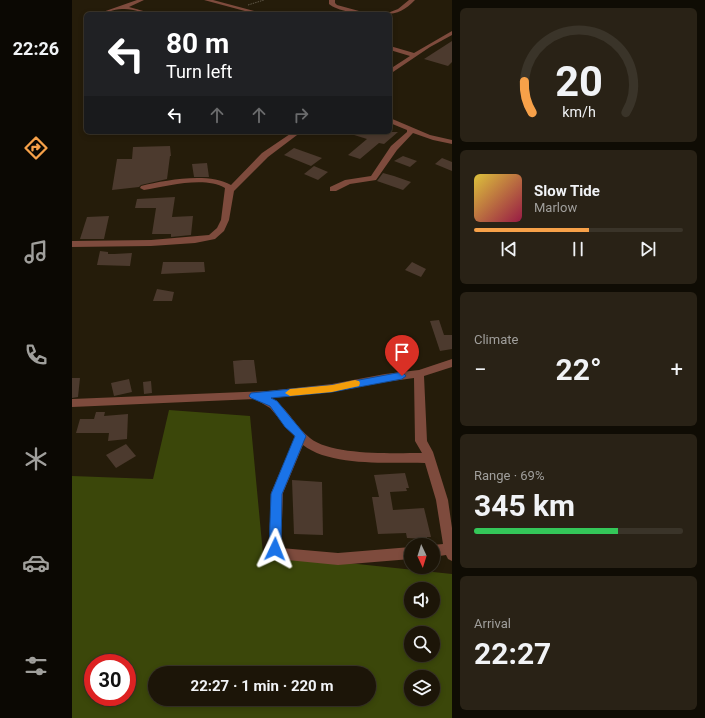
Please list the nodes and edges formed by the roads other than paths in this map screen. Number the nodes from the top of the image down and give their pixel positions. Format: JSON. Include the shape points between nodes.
{"nodes":[{"id":1,"x":140,"y":0,"type":"edge"},
{"id":2,"x":207,"y":0,"type":"edge"},
{"id":3,"x":332,"y":0,"type":"edge"},
{"id":4,"x":412,"y":0,"type":"edge"},
{"id":5,"x":124,"y":8,"type":"junction"},
{"id":6,"x":105,"y":12,"type":"edge"},
{"id":7,"x":142,"y":12,"type":"edge"},
{"id":8,"x":254,"y":12,"type":"edge"},
{"id":9,"x":359,"y":12,"type":"edge"},
{"id":10,"x":392,"y":13,"type":"edge"},
{"id":11,"x":452,"y":33,"type":"edge"},
{"id":12,"x":392,"y":49,"type":"edge"},
{"id":13,"x":414,"y":55,"type":"junction"},
{"id":14,"x":392,"y":71,"type":"edge"},
{"id":15,"x":392,"y":121,"type":"edge"},
{"id":16,"x":410,"y":129,"type":"junction"},
{"id":17,"x":295,"y":134,"type":"edge"},
{"id":18,"x":452,"y":142,"type":"edge"},
{"id":19,"x":144,"y":188,"type":"dead end"},
{"id":20,"x":333,"y":189,"type":"dead end"},
{"id":21,"x":230,"y":191,"type":"junction"},
{"id":22,"x":72,"y":244,"type":"edge"},
{"id":23,"x":452,"y":363,"type":"edge"},
{"id":24,"x":419,"y":374,"type":"junction"},
{"id":25,"x":254,"y":396,"type":"junction"},
{"id":26,"x":72,"y":403,"type":"edge"},
{"id":27,"x":301,"y":436,"type":"junction"},
{"id":28,"x":427,"y":458,"type":"junction"},
{"id":29,"x":440,"y":551,"type":"edge"},
{"id":30,"x":451,"y":552,"type":"edge"},
{"id":31,"x":404,"y":554,"type":"edge"}],
"edges":[{"from":1,"to":5,"type":"street"},
{"from":2,"to":8,"type":"street"},
{"from":3,"to":9,"type":"street","via":[[335,6]]},
{"from":4,"to":10,"type":"street","via":[[400,10]]},
{"from":5,"to":6,"type":"street"},
{"from":5,"to":7,"type":"street"},
{"from":11,"to":13,"type":"street"},
{"from":12,"to":13,"type":"street"},
{"from":13,"to":14,"type":"street"},
{"from":15,"to":16,"type":"street"},
{"from":16,"to":18,"type":"street"},
{"from":16,"to":20,"type":"street","via":[[410,133],[394,148],[375,176],[367,180],[348,182]]},
{"from":17,"to":21,"type":"street","via":[[265,155]]},
{"from":19,"to":21,"type":"street","via":[[178,183],[214,182],[227,185]]},
{"from":21,"to":22,"type":"street","via":[[222,229],[212,237],[150,243]]},
{"from":23,"to":24,"type":"street"},
{"from":24,"to":25,"type":"street","via":[[332,388]]},
{"from":24,"to":28,"type":"street","via":[[421,441]]},
{"from":25,"to":26,"type":"street"},
{"from":25,"to":27,"type":"street","via":[[274,404]]},
{"from":27,"to":28,"type":"street","via":[[311,445],[331,453]]},
{"from":27,"to":31,"type":"street","via":[[276,494],[277,553],[338,560]]},
{"from":28,"to":30,"type":"street","via":[[442,500]]},
{"from":29,"to":30,"type":"street"}]}
